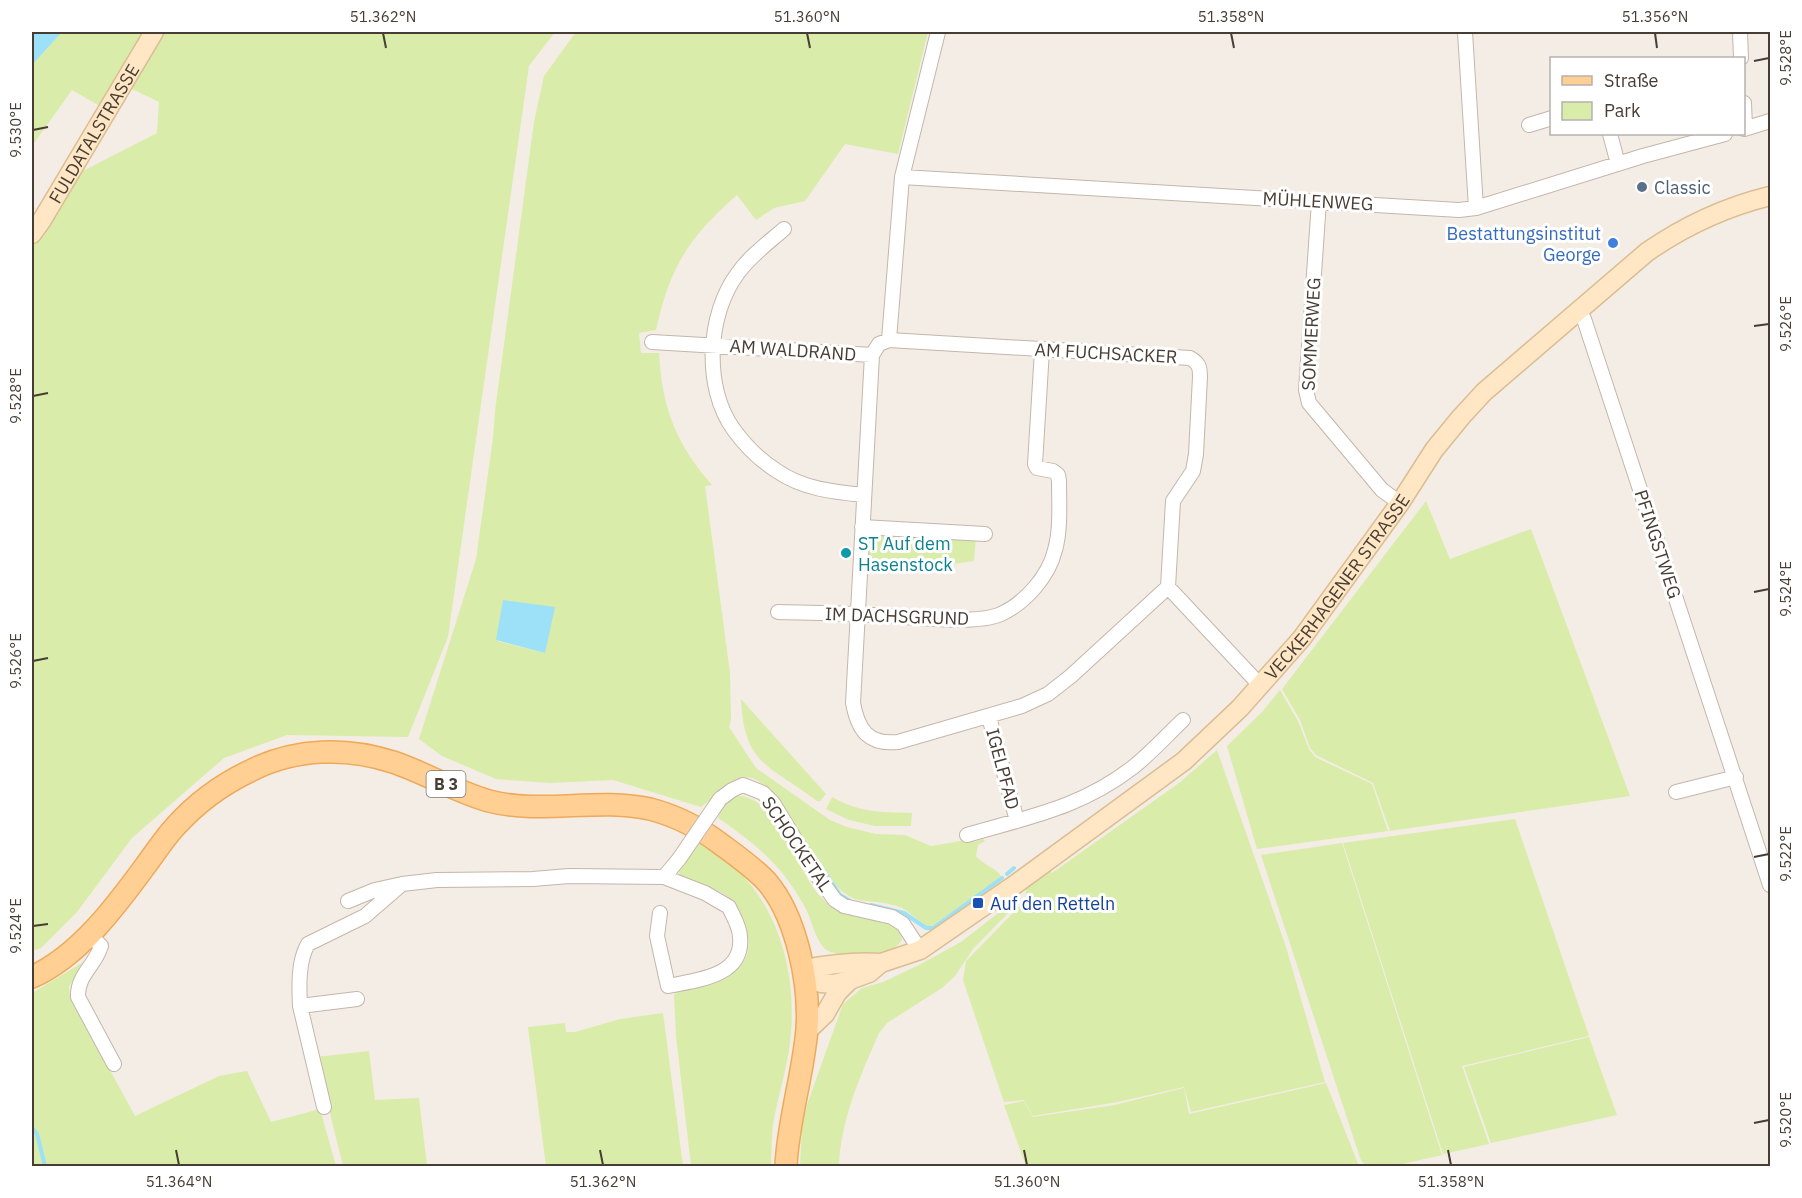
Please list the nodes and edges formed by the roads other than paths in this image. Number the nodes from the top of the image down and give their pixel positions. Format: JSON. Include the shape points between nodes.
{"nodes":[{"id":1,"x":154,"y":32,"type":"edge"},
{"id":2,"x":938,"y":32,"type":"edge"},
{"id":3,"x":1465,"y":32,"type":"edge"},
{"id":4,"x":1740,"y":32,"type":"edge"},
{"id":5,"x":1741,"y":57,"type":"edge"},
{"id":6,"x":1550,"y":118,"type":"edge"},
{"id":7,"x":1770,"y":121,"type":"edge"},
{"id":8,"x":1529,"y":125,"type":"dead end"},
{"id":9,"x":1745,"y":128,"type":"edge"},
{"id":10,"x":1610,"y":135,"type":"edge"},
{"id":11,"x":1721,"y":135,"type":"edge"},
{"id":12,"x":1618,"y":164,"type":"junction"},
{"id":13,"x":902,"y":177,"type":"junction"},
{"id":14,"x":1770,"y":196,"type":"edge"},
{"id":15,"x":1319,"y":201,"type":"junction"},
{"id":16,"x":1476,"y":208,"type":"junction"},
{"id":17,"x":784,"y":229,"type":"dead end"},
{"id":18,"x":32,"y":234,"type":"edge"},
{"id":19,"x":1578,"y":312,"type":"junction"},
{"id":20,"x":889,"y":340,"type":"junction"},
{"id":21,"x":652,"y":342,"type":"dead end"},
{"id":22,"x":713,"y":345,"type":"junction"},
{"id":23,"x":1042,"y":350,"type":"junction"},
{"id":24,"x":872,"y":355,"type":"junction"},
{"id":25,"x":864,"y":495,"type":"junction"},
{"id":26,"x":1400,"y":503,"type":"junction"},
{"id":27,"x":862,"y":527,"type":"junction"},
{"id":28,"x":985,"y":534,"type":"dead end"},
{"id":29,"x":1168,"y":587,"type":"junction"},
{"id":30,"x":778,"y":612,"type":"dead end"},
{"id":31,"x":858,"y":614,"type":"junction"},
{"id":32,"x":1260,"y":685,"type":"junction"},
{"id":33,"x":989,"y":717,"type":"junction"},
{"id":34,"x":1183,"y":720,"type":"dead end"},
{"id":35,"x":1736,"y":777,"type":"junction"},
{"id":36,"x":1676,"y":792,"type":"dead end"},
{"id":37,"x":1017,"y":821,"type":"junction"},
{"id":38,"x":967,"y":835,"type":"dead end"},
{"id":39,"x":664,"y":877,"type":"junction"},
{"id":40,"x":402,"y":884,"type":"junction"},
{"id":41,"x":1770,"y":885,"type":"edge"},
{"id":42,"x":348,"y":901,"type":"dead end"},
{"id":43,"x":660,"y":914,"type":"dead end"},
{"id":44,"x":89,"y":934,"type":"junction"},
{"id":45,"x":920,"y":950,"type":"junction"},
{"id":46,"x":882,"y":963,"type":"junction"},
{"id":47,"x":805,"y":973,"type":"junction"},
{"id":48,"x":32,"y":977,"type":"edge"},
{"id":49,"x":850,"y":980,"type":"junction"},
{"id":50,"x":357,"y":999,"type":"dead end"},
{"id":51,"x":300,"y":1006,"type":"junction"},
{"id":52,"x":807,"y":1031,"type":"junction"},
{"id":53,"x":114,"y":1064,"type":"dead end"},
{"id":54,"x":324,"y":1107,"type":"dead end"},
{"id":55,"x":786,"y":1167,"type":"edge"}],
"edges":[{"from":1,"to":18,"type":"street","name":"FULDATALSTRASSE"},
{"from":2,"to":13,"type":"street"},
{"from":3,"to":16,"type":"street"},
{"from":4,"to":5,"type":"street"},
{"from":6,"to":8,"type":"street"},
{"from":7,"to":9,"type":"street"},
{"from":10,"to":12,"type":"street"},
{"from":11,"to":12,"type":"street","name":"MÜHLENWEG"},
{"from":12,"to":16,"type":"street","name":"MÜHLENWEG"},
{"from":13,"to":15,"type":"street","name":"MÜHLENWEG"},
{"from":13,"to":20,"type":"street"},
{"from":14,"to":19,"type":"street","name":"VECKERHAGENER STRASSE","via":[[1700,219],[1674,234],[1647,252]]},
{"from":15,"to":16,"type":"street","name":"MÜHLENWEG"},
{"from":15,"to":26,"type":"street","name":"SOMMERWEG","via":[[1306,390],[1309,403],[1382,490]]},
{"from":17,"to":22,"type":"street","name":"AM WALDRAND","via":[[736,274],[717,319]]},
{"from":19,"to":26,"type":"street","name":"VECKERHAGENER STRASSE","via":[[1505,373],[1461,417]]},
{"from":19,"to":35,"type":"street","name":"PFINGSTWEG","via":[[1584,319]]},
{"from":20,"to":23,"type":"street","name":"AM FUCHSACKER"},
{"from":20,"to":24,"type":"street","via":[[879,344]]},
{"from":21,"to":22,"type":"street","name":"AM WALDRAND"},
{"from":22,"to":24,"type":"street","name":"AM WALDRAND"},
{"from":22,"to":25,"type":"street","name":"AM WALDRAND","via":[[712,375],[722,406],[732,429],[749,447],[777,472],[816,490]]},
{"from":23,"to":29,"type":"street","name":"AM FUCHSACKER","via":[[1190,358],[1200,367],[1196,454],[1193,471],[1173,501]]},
{"from":23,"to":31,"type":"street","name":"IM DACHSGRUND","via":[[1035,464],[1044,471],[1053,471],[1059,481],[1055,550],[1043,576],[1017,604],[999,615],[974,620]]},
{"from":24,"to":25,"type":"street"},
{"from":25,"to":27,"type":"street"},
{"from":26,"to":32,"type":"street","name":"VECKERHAGENER STRASSE","via":[[1302,638]]},
{"from":27,"to":28,"type":"street"},
{"from":27,"to":31,"type":"street"},
{"from":29,"to":32,"type":"street"},
{"from":29,"to":33,"type":"street","via":[[1048,694]]},
{"from":30,"to":31,"type":"street","name":"IM DACHSGRUND"},
{"from":31,"to":33,"type":"street","via":[[853,703],[856,721],[863,731],[880,741],[898,742]]},
{"from":32,"to":45,"type":"street","name":"VECKERHAGENER STRASSE","via":[[1184,761]]},
{"from":33,"to":37,"type":"street","name":"IGELPFAD"},
{"from":34,"to":37,"type":"street","name":"IGELPFAD","via":[[1134,767],[1100,790],[1066,807]]},
{"from":35,"to":36,"type":"street"},
{"from":35,"to":41,"type":"street","name":"PFINGSTWEG"},
{"from":37,"to":38,"type":"street","name":"IGELPFAD"},
{"from":39,"to":40,"type":"street","via":[[569,876]]},
{"from":39,"to":43,"type":"street","via":[[729,907],[741,936],[740,951],[732,966],[717,975],[668,986],[657,936]]},
{"from":39,"to":45,"type":"street","name":"SCHOCKETAL","bridge":true,"via":[[720,799],[743,785],[763,793],[773,803],[835,900],[844,906],[892,917],[903,924]]},
{"from":40,"to":42,"type":"street"},
{"from":40,"to":51,"type":"street","via":[[365,916],[308,944],[302,964]]},
{"from":44,"to":47,"type":"main road","number":"B 3","via":[[173,829],[200,802],[255,768],[287,757],[325,751],[393,762],[506,806],[604,805],[649,809],[684,820],[735,854],[768,883],[791,927]]},
{"from":44,"to":48,"type":"main road","number":"B 3","via":[[72,952]]},
{"from":44,"to":53,"type":"street","via":[[101,946],[78,986],[78,997]]},
{"from":45,"to":46,"type":"street","name":"VECKERHAGENER STRASSE"},
{"from":46,"to":47,"type":"street","name":"VECKERHAGENER STRASSE","via":[[828,965]]},
{"from":46,"to":49,"type":"street","name":"VECKERHAGENER STRASSE"},
{"from":47,"to":49,"type":"street","name":"VECKERHAGENER STRASSE","via":[[821,983]]},
{"from":47,"to":52,"type":"main road","number":"B 3"},
{"from":49,"to":52,"type":"street"},
{"from":50,"to":51,"type":"street"},
{"from":51,"to":54,"type":"street"},
{"from":52,"to":55,"type":"main road","number":"B 3"}]}
